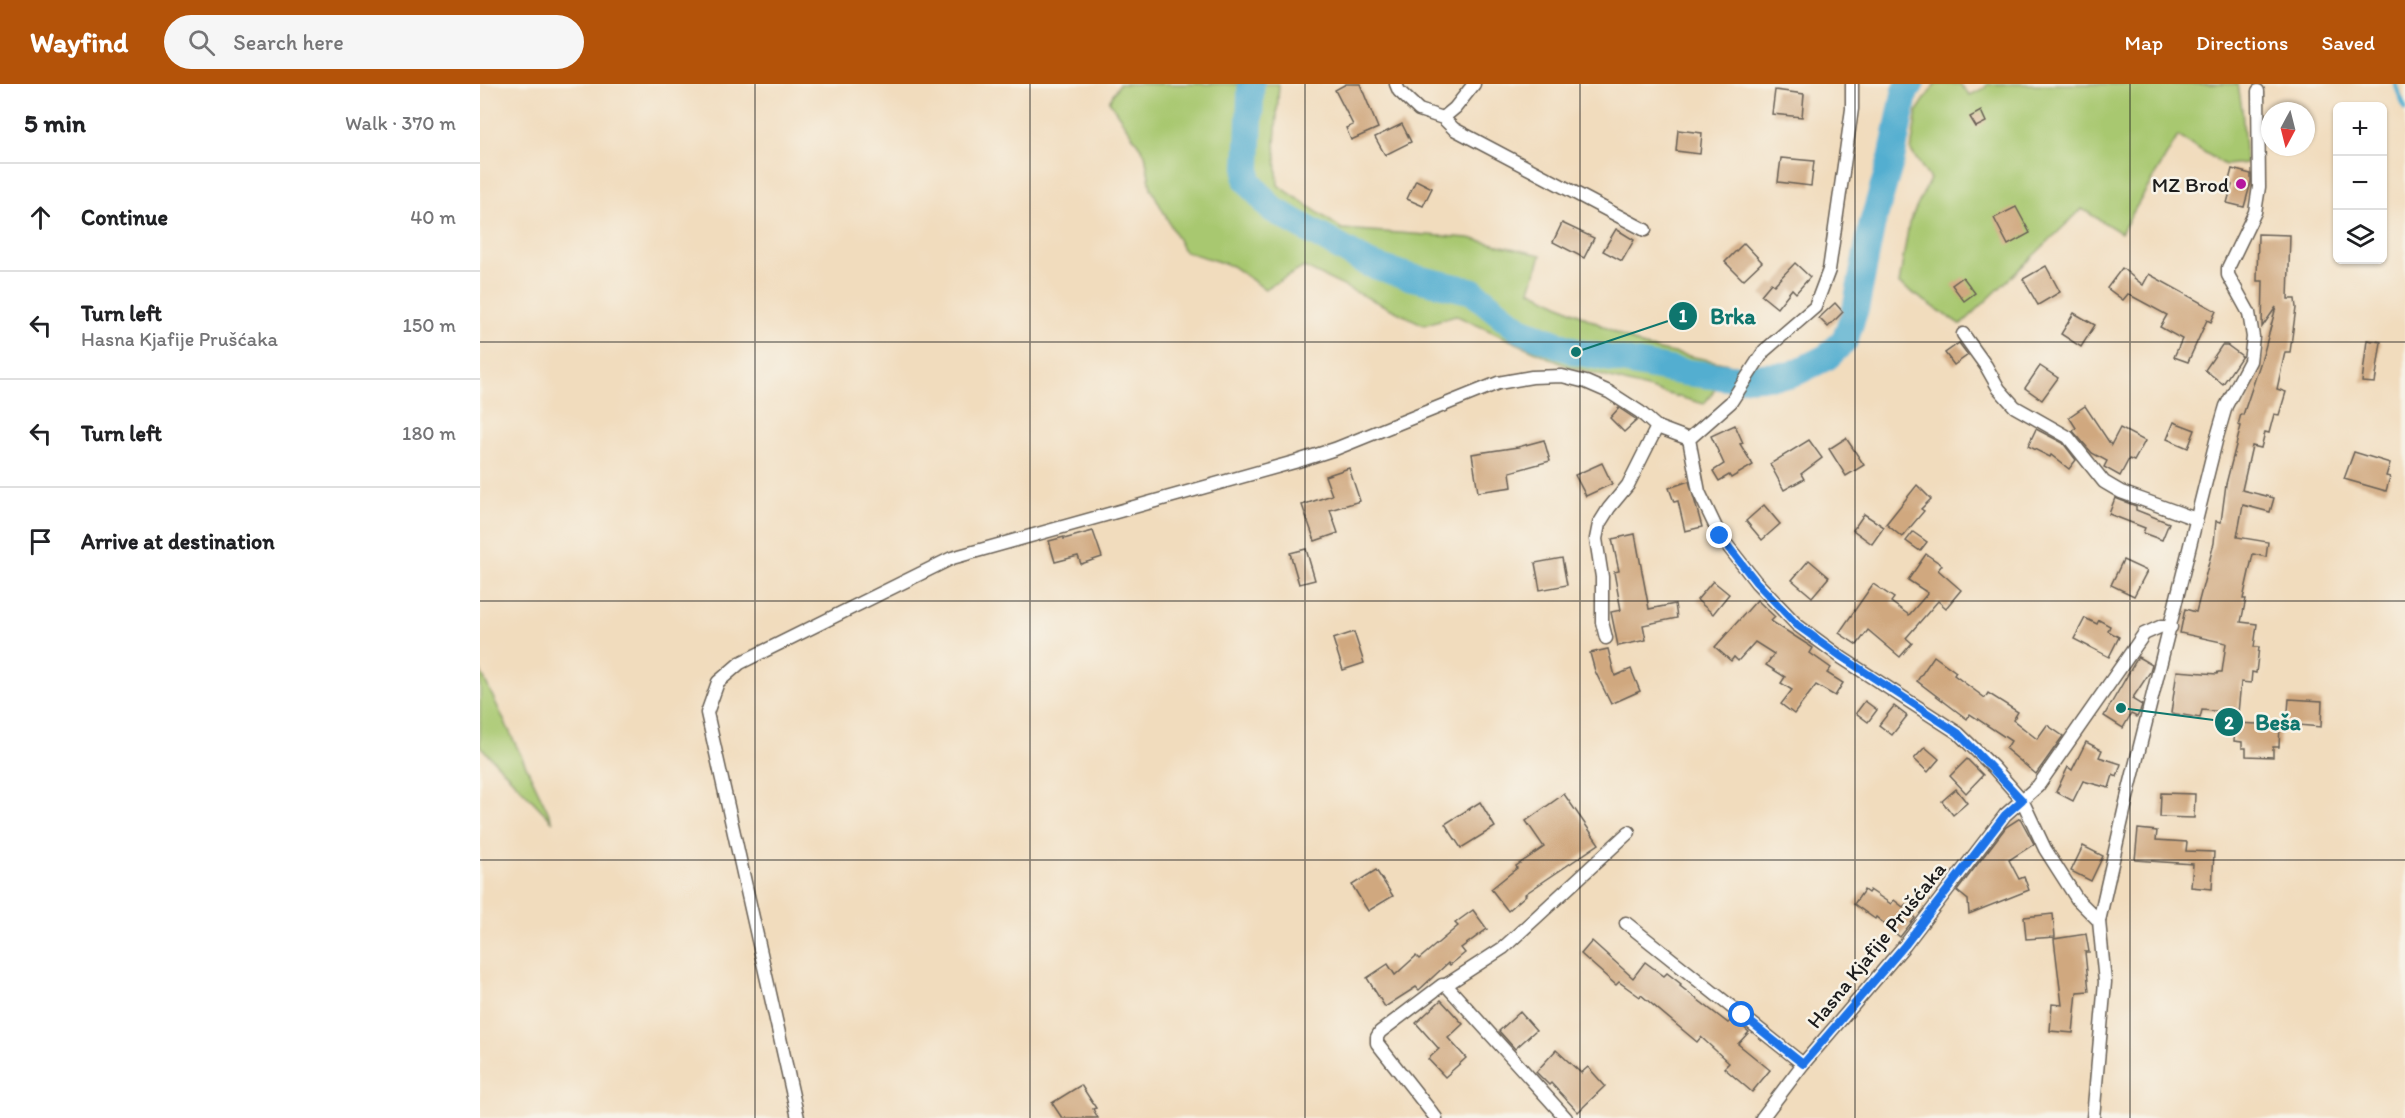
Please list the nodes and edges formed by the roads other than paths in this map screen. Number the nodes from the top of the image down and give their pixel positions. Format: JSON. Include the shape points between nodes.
{"nodes":[{"id":1,"x":1396,"y":84,"type":"edge"},
{"id":2,"x":1474,"y":84,"type":"edge"},
{"id":3,"x":1852,"y":84,"type":"edge"},
{"id":4,"x":2258,"y":91,"type":"dead end"},
{"id":5,"x":1443,"y":118,"type":"junction"},
{"id":6,"x":1645,"y":230,"type":"dead end"},
{"id":7,"x":1963,"y":334,"type":"dead end"},
{"id":8,"x":1657,"y":427,"type":"junction"},
{"id":9,"x":1689,"y":439,"type":"junction"},
{"id":10,"x":2196,"y":519,"type":"junction"},
{"id":11,"x":2171,"y":627,"type":"junction"},
{"id":12,"x":1606,"y":638,"type":"dead end"},
{"id":13,"x":2022,"y":800,"type":"junction"},
{"id":14,"x":1629,"y":832,"type":"dead end"},
{"id":15,"x":2099,"y":921,"type":"junction"},
{"id":16,"x":1626,"y":923,"type":"dead end"},
{"id":17,"x":1446,"y":985,"type":"junction"},
{"id":18,"x":1803,"y":1064,"type":"junction"},
{"id":19,"x":798,"y":1118,"type":"edge"},
{"id":20,"x":1436,"y":1118,"type":"edge"},
{"id":21,"x":1566,"y":1118,"type":"edge"},
{"id":22,"x":1762,"y":1118,"type":"edge"},
{"id":23,"x":2093,"y":1118,"type":"edge"}],
"edges":[{"from":1,"to":5,"type":"street","via":[[1419,110]]},
{"from":2,"to":5,"type":"street"},
{"from":3,"to":9,"type":"street","via":[[1829,270],[1815,307],[1764,351],[1731,402]]},
{"from":4,"to":10,"type":"street","via":[[2259,187],[2255,213],[2228,268],[2253,325],[2250,361],[2226,406]]},
{"from":5,"to":6,"type":"street","via":[[1454,129]]},
{"from":7,"to":10,"type":"street","via":[[2015,407],[2068,437],[2104,482]]},
{"from":8,"to":9,"type":"street"},
{"from":8,"to":12,"type":"street","via":[[1628,485],[1599,524],[1596,539]]},
{"from":8,"to":19,"type":"street","via":[[1609,392],[1586,382],[1562,376],[1498,383],[1298,461],[951,558],[740,663],[718,682],[707,713]]},
{"from":9,"to":13,"type":"street","via":[[1703,501],[1720,536],[1756,582],[1797,625],[1958,733]]},
{"from":10,"to":11,"type":"street"},
{"from":11,"to":13,"type":"street","name":"Hasna Kjafije Prušćaka","via":[[2162,626],[2144,634],[2038,786]]},
{"from":11,"to":15,"type":"street"},
{"from":13,"to":15,"type":"street","via":[[2045,849],[2077,899]]},
{"from":13,"to":18,"type":"street","name":"Hasna Kjafije Prušćaka","via":[[2005,815],[1905,945]]},
{"from":14,"to":17,"type":"street","via":[[1503,948]]},
{"from":15,"to":23,"type":"street","via":[[2105,982]]},
{"from":16,"to":18,"type":"street"},
{"from":17,"to":20,"type":"street","via":[[1377,1037],[1377,1043]]},
{"from":17,"to":21,"type":"street"},
{"from":18,"to":22,"type":"street","name":"Hasna Kjafije Prušćaka"}]}
